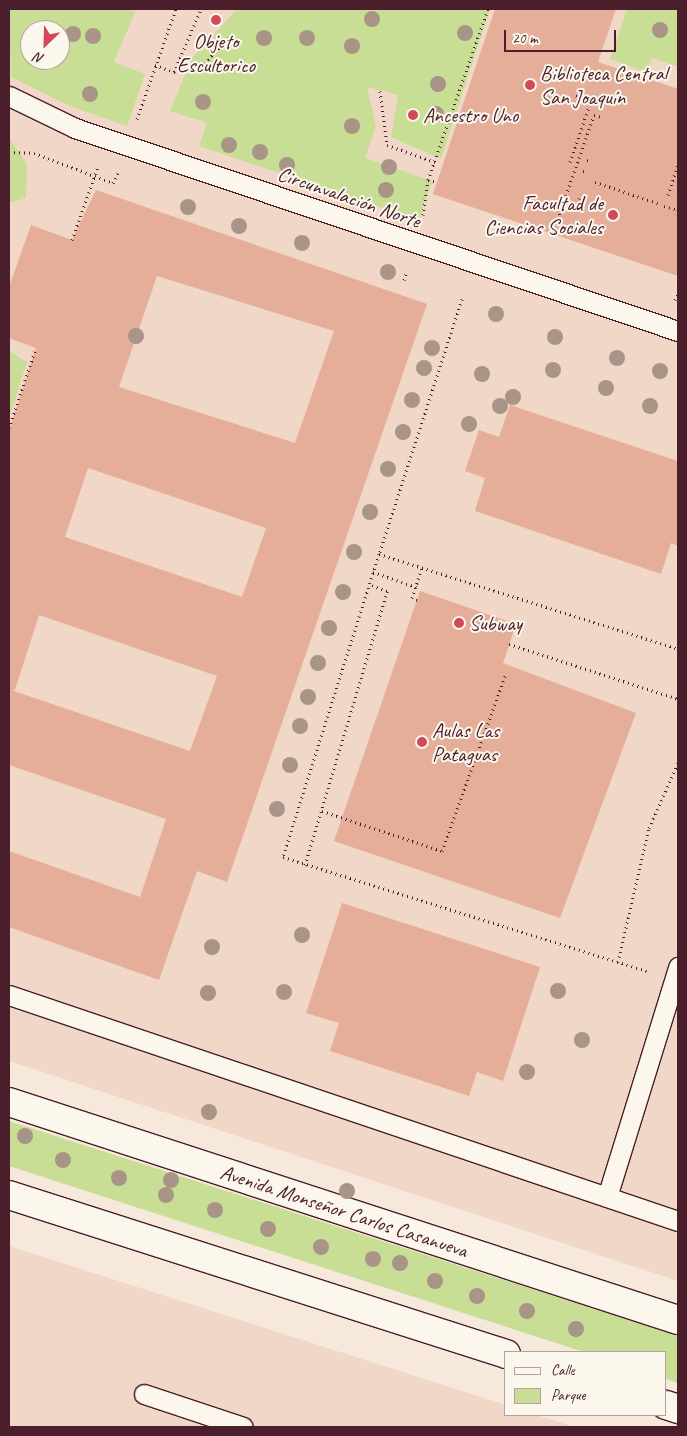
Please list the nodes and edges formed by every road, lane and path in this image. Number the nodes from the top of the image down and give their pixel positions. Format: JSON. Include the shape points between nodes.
{"nodes":[{"id":1,"x":176,"y":9,"type":"edge"},
{"id":2,"x":202,"y":9,"type":"edge"},
{"id":3,"x":488,"y":9,"type":"edge"},
{"id":4,"x":228,"y":38,"type":"dead end"},
{"id":5,"x":155,"y":66,"type":"junction"},
{"id":6,"x":174,"y":72,"type":"junction"},
{"id":7,"x":380,"y":91,"type":"dead end"},
{"id":8,"x":572,"y":94,"type":"dead end"},
{"id":9,"x":9,"y":96,"type":"edge"},
{"id":10,"x":142,"y":107,"type":"dead end"},
{"id":11,"x":601,"y":117,"type":"dead end"},
{"id":12,"x":9,"y":152,"type":"edge"},
{"id":13,"x":435,"y":162,"type":"junction"},
{"id":14,"x":570,"y":162,"type":"dead end"},
{"id":15,"x":98,"y":164,"type":"dead end"},
{"id":16,"x":678,"y":164,"type":"edge"},
{"id":17,"x":583,"y":171,"type":"dead end"},
{"id":18,"x":588,"y":172,"type":"dead end"},
{"id":19,"x":126,"y":175,"type":"dead end"},
{"id":20,"x":94,"y":176,"type":"junction"},
{"id":21,"x":428,"y":180,"type":"junction"},
{"id":22,"x":437,"y":182,"type":"dead end"},
{"id":23,"x":595,"y":182,"type":"dead end"},
{"id":24,"x":581,"y":194,"type":"dead end"},
{"id":25,"x":668,"y":195,"type":"dead end"},
{"id":26,"x":579,"y":199,"type":"dead end"},
{"id":27,"x":426,"y":203,"type":"dead end"},
{"id":28,"x":660,"y":204,"type":"dead end"},
{"id":29,"x":664,"y":206,"type":"dead end"},
{"id":30,"x":676,"y":215,"type":"dead end"},
{"id":31,"x":556,"y":224,"type":"dead end"},
{"id":32,"x":72,"y":240,"type":"dead end"},
{"id":33,"x":462,"y":299,"type":"dead end"},
{"id":34,"x":678,"y":331,"type":"edge"},
{"id":35,"x":36,"y":348,"type":"dead end"},
{"id":36,"x":9,"y":428,"type":"edge"},
{"id":37,"x":379,"y":554,"type":"junction"},
{"id":38,"x":422,"y":568,"type":"junction"},
{"id":39,"x":373,"y":572,"type":"junction"},
{"id":40,"x":368,"y":584,"type":"junction"},
{"id":41,"x":416,"y":587,"type":"junction"},
{"id":42,"x":417,"y":600,"type":"dead end"},
{"id":43,"x":509,"y":644,"type":"dead end"},
{"id":44,"x":678,"y":649,"type":"edge"},
{"id":45,"x":506,"y":673,"type":"dead end"},
{"id":46,"x":678,"y":699,"type":"edge"},
{"id":47,"x":678,"y":763,"type":"edge"},
{"id":48,"x":322,"y":811,"type":"junction"},
{"id":49,"x":305,"y":865,"type":"junction"},
{"id":50,"x":618,"y":962,"type":"junction"},
{"id":51,"x":676,"y":973,"type":"edge"},
{"id":52,"x":9,"y":995,"type":"edge"},
{"id":53,"x":672,"y":1006,"type":"edge"},
{"id":54,"x":9,"y":1102,"type":"edge"},
{"id":55,"x":9,"y":1195,"type":"edge"},
{"id":56,"x":607,"y":1197,"type":"junction"},
{"id":57,"x":678,"y":1221,"type":"edge"},
{"id":58,"x":678,"y":1320,"type":"edge"},
{"id":59,"x":504,"y":1353,"type":"edge"},
{"id":60,"x":144,"y":1394,"type":"dead end"},
{"id":61,"x":243,"y":1427,"type":"edge"}],
"edges":[{"from":1,"to":5,"type":"path"},
{"from":2,"to":6,"type":"path"},
{"from":3,"to":13,"type":"path"},
{"from":4,"to":6,"type":"path","via":[[201,66]]},
{"from":5,"to":6,"type":"path"},
{"from":5,"to":10,"type":"path"},
{"from":7,"to":13,"type":"path","via":[[386,145]]},
{"from":8,"to":14,"type":"path","via":[[591,101]]},
{"from":9,"to":34,"type":"lane","name":"Circunvalación Norte","via":[[84,131]]},
{"from":11,"to":31,"type":"path","via":[[594,115]]},
{"from":12,"to":20,"type":"path","via":[[34,153]]},
{"from":13,"to":21,"type":"path"},
{"from":15,"to":20,"type":"path"},
{"from":16,"to":25,"type":"path"},
{"from":17,"to":18,"type":"path"},
{"from":19,"to":20,"type":"path","via":[[117,173],[114,183]]},
{"from":20,"to":32,"type":"path"},
{"from":21,"to":22,"type":"path"},
{"from":21,"to":27,"type":"path"},
{"from":23,"to":28,"type":"path"},
{"from":24,"to":26,"type":"path"},
{"from":29,"to":30,"type":"path","via":[[678,210]]},
{"from":33,"to":37,"type":"path"},
{"from":35,"to":36,"type":"path"},
{"from":37,"to":38,"type":"path"},
{"from":37,"to":39,"type":"path"},
{"from":38,"to":41,"type":"path"},
{"from":38,"to":44,"type":"path"},
{"from":39,"to":40,"type":"path"},
{"from":39,"to":41,"type":"path"},
{"from":40,"to":48,"type":"path","via":[[387,591]]},
{"from":40,"to":49,"type":"path","via":[[283,857]]},
{"from":41,"to":42,"type":"path","via":[[412,598]]},
{"from":43,"to":46,"type":"path"},
{"from":45,"to":48,"type":"path","via":[[442,851]]},
{"from":47,"to":50,"type":"path","via":[[649,828]]},
{"from":48,"to":49,"type":"path"},
{"from":49,"to":50,"type":"path"},
{"from":50,"to":51,"type":"path"},
{"from":51,"to":53,"type":"lane"},
{"from":52,"to":56,"type":"lane"},
{"from":53,"to":56,"type":"lane"},
{"from":54,"to":58,"type":"main road","name":"Avenida Monseñor Carlos Casanueva"},
{"from":55,"to":59,"type":"main road"},
{"from":56,"to":57,"type":"lane"},
{"from":60,"to":61,"type":"lane"}]}
